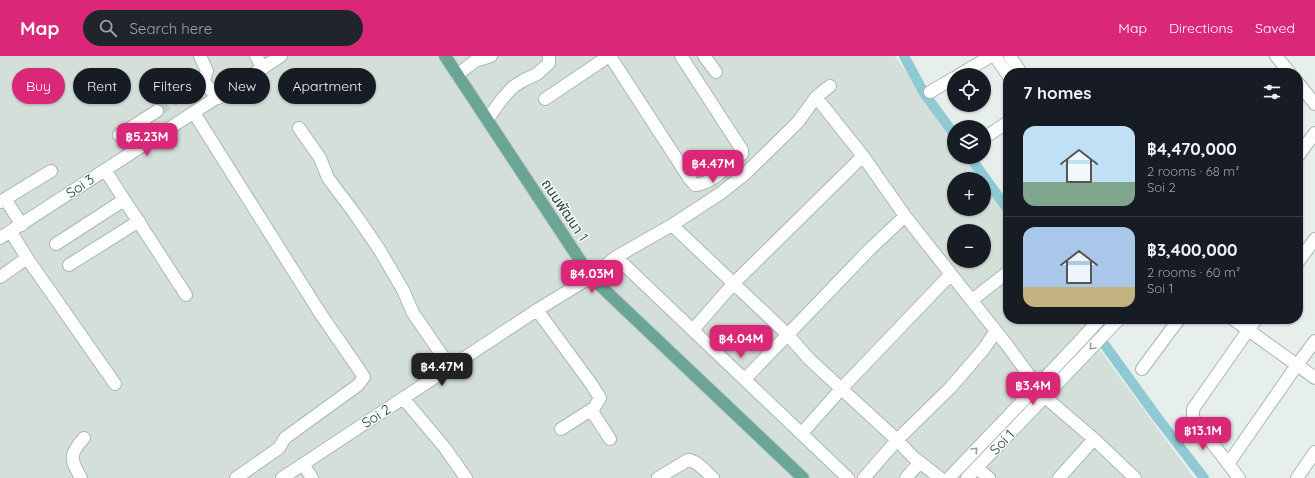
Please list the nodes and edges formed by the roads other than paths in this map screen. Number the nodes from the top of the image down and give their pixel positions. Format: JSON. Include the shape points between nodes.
{"nodes":[{"id":1,"x":200,"y":56,"type":"edge"},
{"id":2,"x":256,"y":56,"type":"edge"},
{"id":3,"x":281,"y":56,"type":"edge"},
{"id":4,"x":491,"y":56,"type":"edge"},
{"id":5,"x":549,"y":56,"type":"edge"},
{"id":6,"x":609,"y":56,"type":"edge"},
{"id":7,"x":681,"y":56,"type":"edge"},
{"id":8,"x":704,"y":56,"type":"edge"},
{"id":9,"x":991,"y":56,"type":"edge"},
{"id":10,"x":995,"y":56,"type":"edge"},
{"id":11,"x":1010,"y":56,"type":"edge"},
{"id":12,"x":1276,"y":56,"type":"edge"},
{"id":13,"x":447,"y":57,"type":"edge"},
{"id":14,"x":263,"y":68,"type":"joint"},
{"id":15,"x":971,"y":68,"type":"edge"},
{"id":16,"x":1003,"y":68,"type":"edge"},
{"id":17,"x":1018,"y":68,"type":"edge"},
{"id":18,"x":1286,"y":68,"type":"edge"},
{"id":19,"x":716,"y":72,"type":"dead end"},
{"id":20,"x":206,"y":74,"type":"edge"},
{"id":21,"x":457,"y":75,"type":"junction"},
{"id":22,"x":947,"y":82,"type":"edge"},
{"id":23,"x":206,"y":84,"type":"edge"},
{"id":24,"x":830,"y":86,"type":"dead end"},
{"id":25,"x":1303,"y":89,"type":"edge"},
{"id":26,"x":930,"y":92,"type":"dead end"},
{"id":27,"x":214,"y":93,"type":"edge"},
{"id":28,"x":816,"y":97,"type":"junction"},
{"id":29,"x":545,"y":99,"type":"dead end"},
{"id":30,"x":214,"y":100,"type":"edge"},
{"id":31,"x":1315,"y":104,"type":"edge"},
{"id":32,"x":157,"y":111,"type":"tunnel mouth"},
{"id":33,"x":194,"y":113,"type":"junction"},
{"id":34,"x":487,"y":120,"type":"junction"},
{"id":35,"x":1003,"y":125,"type":"edge"},
{"id":36,"x":299,"y":128,"type":"dead end"},
{"id":37,"x":991,"y":133,"type":"edge"},
{"id":38,"x":1315,"y":133,"type":"edge"},
{"id":39,"x":119,"y":135,"type":"dead end"},
{"id":40,"x":1303,"y":149,"type":"edge"},
{"id":41,"x":863,"y":156,"type":"junction"},
{"id":42,"x":105,"y":170,"type":"junction"},
{"id":43,"x":51,"y":172,"type":"dead end"},
{"id":44,"x":124,"y":200,"type":"junction"},
{"id":45,"x":3,"y":201,"type":"edge"},
{"id":46,"x":905,"y":216,"type":"junction"},
{"id":47,"x":138,"y":221,"type":"junction"},
{"id":48,"x":22,"y":225,"type":"junction"},
{"id":49,"x":672,"y":225,"type":"junction"},
{"id":50,"x":11,"y":232,"type":"junction"},
{"id":51,"x":0,"y":238,"type":"edge"},
{"id":52,"x":1315,"y":239,"type":"edge"},
{"id":53,"x":56,"y":244,"type":"dead end"},
{"id":54,"x":1303,"y":255,"type":"edge"},
{"id":55,"x":616,"y":257,"type":"junction"},
{"id":56,"x":27,"y":258,"type":"junction"},
{"id":57,"x":69,"y":265,"type":"dead end"},
{"id":58,"x":951,"y":274,"type":"junction"},
{"id":59,"x":0,"y":276,"type":"edge"},
{"id":60,"x":1003,"y":276,"type":"edge"},
{"id":61,"x":591,"y":277,"type":"junction"},
{"id":62,"x":733,"y":284,"type":"junction"},
{"id":63,"x":186,"y":295,"type":"dead end"},
{"id":64,"x":972,"y":300,"type":"junction"},
{"id":65,"x":537,"y":310,"type":"junction"},
{"id":66,"x":1095,"y":324,"type":"edge"},
{"id":67,"x":1114,"y":324,"type":"edge"},
{"id":68,"x":1175,"y":324,"type":"edge"},
{"id":69,"x":1240,"y":324,"type":"edge"},
{"id":70,"x":1252,"y":324,"type":"edge"},
{"id":71,"x":693,"y":330,"type":"junction"},
{"id":72,"x":1248,"y":330,"type":"junction"},
{"id":73,"x":996,"y":331,"type":"junction"},
{"id":74,"x":788,"y":335,"type":"junction"},
{"id":75,"x":1315,"y":341,"type":"edge"},
{"id":76,"x":1297,"y":365,"type":"junction"},
{"id":77,"x":450,"y":367,"type":"junction"},
{"id":78,"x":1142,"y":369,"type":"dead end"},
{"id":79,"x":1315,"y":378,"type":"edge"},
{"id":80,"x":745,"y":379,"type":"junction"},
{"id":81,"x":115,"y":384,"type":"dead end"},
{"id":82,"x":1036,"y":385,"type":"junction"},
{"id":83,"x":842,"y":388,"type":"junction"},
{"id":84,"x":1045,"y":397,"type":"junction"},
{"id":85,"x":403,"y":398,"type":"junction"},
{"id":86,"x":594,"y":408,"type":"junction"},
{"id":87,"x":561,"y":429,"type":"dead end"},
{"id":88,"x":802,"y":433,"type":"junction"},
{"id":89,"x":84,"y":438,"type":"dead end"},
{"id":90,"x":610,"y":439,"type":"dead end"},
{"id":91,"x":897,"y":440,"type":"junction"},
{"id":92,"x":1094,"y":440,"type":"junction"},
{"id":93,"x":1315,"y":452,"type":"edge"},
{"id":94,"x":920,"y":462,"type":"junction"},
{"id":95,"x":303,"y":464,"type":"junction"},
{"id":96,"x":1228,"y":464,"type":"junction"},
{"id":97,"x":977,"y":468,"type":"junction"},
{"id":98,"x":81,"y":478,"type":"edge"},
{"id":99,"x":236,"y":478,"type":"edge"},
{"id":100,"x":282,"y":478,"type":"edge"},
{"id":101,"x":312,"y":478,"type":"edge"},
{"id":102,"x":466,"y":478,"type":"edge"},
{"id":103,"x":658,"y":478,"type":"edge"},
{"id":104,"x":713,"y":478,"type":"edge"},
{"id":105,"x":803,"y":478,"type":"edge"},
{"id":106,"x":848,"y":478,"type":"edge"},
{"id":107,"x":864,"y":478,"type":"edge"},
{"id":108,"x":906,"y":478,"type":"edge"},
{"id":109,"x":940,"y":478,"type":"edge"},
{"id":110,"x":948,"y":478,"type":"edge"},
{"id":111,"x":967,"y":478,"type":"edge"},
{"id":112,"x":989,"y":478,"type":"edge"},
{"id":113,"x":1058,"y":478,"type":"edge"},
{"id":114,"x":1135,"y":478,"type":"edge"},
{"id":115,"x":1239,"y":478,"type":"edge"},
{"id":116,"x":1297,"y":478,"type":"edge"}],
"edges":[{"from":1,"to":20,"type":"street","via":[[206,67]]},
{"from":2,"to":14,"type":"street"},
{"from":3,"to":14,"type":"street","name":"Soi 3"},
{"from":4,"to":21,"type":"street","via":[[475,60]]},
{"from":5,"to":34,"type":"street","via":[[549,63],[537,74],[513,87]]},
{"from":6,"to":7,"type":"street","via":[[695,185],[713,178],[738,158],[742,150]]},
{"from":6,"to":29,"type":"street"},
{"from":8,"to":19,"type":"street"},
{"from":9,"to":15,"type":"street"},
{"from":10,"to":16,"type":"street"},
{"from":11,"to":17,"type":"street"},
{"from":12,"to":18,"type":"street"},
{"from":13,"to":21,"type":"main road","name":"ถนนพัฒนา 1"},
{"from":21,"to":34,"type":"main road","name":"ถนนพัฒนา 1"},
{"from":22,"to":26,"type":"street"},
{"from":23,"to":27,"type":"street"},
{"from":24,"to":28,"type":"street","name":"Soi 2"},
{"from":25,"to":31,"type":"street"},
{"from":28,"to":41,"type":"street"},
{"from":28,"to":49,"type":"street","name":"Soi 2","via":[[798,122],[745,174],[722,193]]},
{"from":30,"to":33,"type":"street","name":"Soi 3"},
{"from":32,"to":39,"type":"street"},
{"from":33,"to":42,"type":"street","name":"Soi 3"},
{"from":33,"to":99,"type":"street","via":[[364,378],[285,438],[279,448]]},
{"from":34,"to":61,"type":"main road","name":"ถนนพัฒนา 1"},
{"from":35,"to":37,"type":"street"},
{"from":36,"to":77,"type":"street","via":[[320,158],[328,178],[379,249],[413,313]]},
{"from":38,"to":40,"type":"street"},
{"from":41,"to":46,"type":"street"},
{"from":41,"to":62,"type":"street"},
{"from":42,"to":44,"type":"street"},
{"from":42,"to":48,"type":"street","name":"Soi 3"},
{"from":43,"to":45,"type":"street"},
{"from":44,"to":47,"type":"street"},
{"from":44,"to":53,"type":"street"},
{"from":45,"to":48,"type":"street"},
{"from":46,"to":58,"type":"street"},
{"from":46,"to":74,"type":"street"},
{"from":47,"to":57,"type":"street"},
{"from":47,"to":63,"type":"street"},
{"from":48,"to":50,"type":"street","name":"Soi 3"},
{"from":49,"to":55,"type":"street","name":"Soi 2"},
{"from":49,"to":62,"type":"street"},
{"from":50,"to":51,"type":"street","name":"Soi 3"},
{"from":50,"to":56,"type":"street"},
{"from":52,"to":54,"type":"street"},
{"from":55,"to":61,"type":"street","name":"Soi 2"},
{"from":55,"to":71,"type":"street"},
{"from":56,"to":59,"type":"street"},
{"from":56,"to":81,"type":"street"},
{"from":58,"to":64,"type":"street"},
{"from":58,"to":83,"type":"street"},
{"from":60,"to":64,"type":"street"},
{"from":61,"to":65,"type":"street","name":"Soi 2"},
{"from":61,"to":105,"type":"main road","name":"ถนนพัฒนา 1"},
{"from":62,"to":71,"type":"street"},
{"from":62,"to":74,"type":"street"},
{"from":64,"to":73,"type":"street"},
{"from":65,"to":77,"type":"street","name":"Soi 2"},
{"from":65,"to":86,"type":"street","via":[[600,398]]},
{"from":66,"to":82,"type":"street"},
{"from":67,"to":84,"type":"street","name":"Soi 1","one_way":true},
{"from":68,"to":78,"type":"street"},
{"from":69,"to":72,"type":"street"},
{"from":70,"to":72,"type":"street"},
{"from":71,"to":80,"type":"street"},
{"from":72,"to":76,"type":"street"},
{"from":72,"to":96,"type":"street","via":[[1192,414]]},
{"from":73,"to":82,"type":"street"},
{"from":73,"to":91,"type":"street","via":[[951,387]]},
{"from":74,"to":80,"type":"street"},
{"from":74,"to":83,"type":"street","via":[[809,359]]},
{"from":75,"to":76,"type":"street"},
{"from":76,"to":79,"type":"street"},
{"from":76,"to":96,"type":"street"},
{"from":77,"to":85,"type":"street","name":"Soi 2"},
{"from":80,"to":88,"type":"street"},
{"from":82,"to":84,"type":"street"},
{"from":110,"to":82,"type":"street","one_way":true},
{"from":83,"to":88,"type":"street"},
{"from":83,"to":91,"type":"street"},
{"from":84,"to":92,"type":"street"},
{"from":84,"to":97,"type":"street","name":"Soi 1"},
{"from":85,"to":95,"type":"street","name":"Soi 2"},
{"from":85,"to":102,"type":"street","via":[[445,448]]},
{"from":86,"to":87,"type":"street"},
{"from":86,"to":90,"type":"street","via":[[593,413]]},
{"from":88,"to":106,"type":"street"},
{"from":89,"to":98,"type":"street","via":[[74,448],[72,455]]},
{"from":91,"to":94,"type":"street"},
{"from":91,"to":107,"type":"street"},
{"from":92,"to":113,"type":"street"},
{"from":92,"to":114,"type":"street"},
{"from":93,"to":116,"type":"street"},
{"from":94,"to":108,"type":"street"},
{"from":94,"to":109,"type":"street"},
{"from":95,"to":100,"type":"street","name":"Soi 2"},
{"from":95,"to":101,"type":"street"},
{"from":96,"to":115,"type":"street"},
{"from":97,"to":111,"type":"street","name":"Soi 1"},
{"from":97,"to":112,"type":"street"},
{"from":103,"to":104,"type":"street","via":[[688,460],[693,460]]}]}
